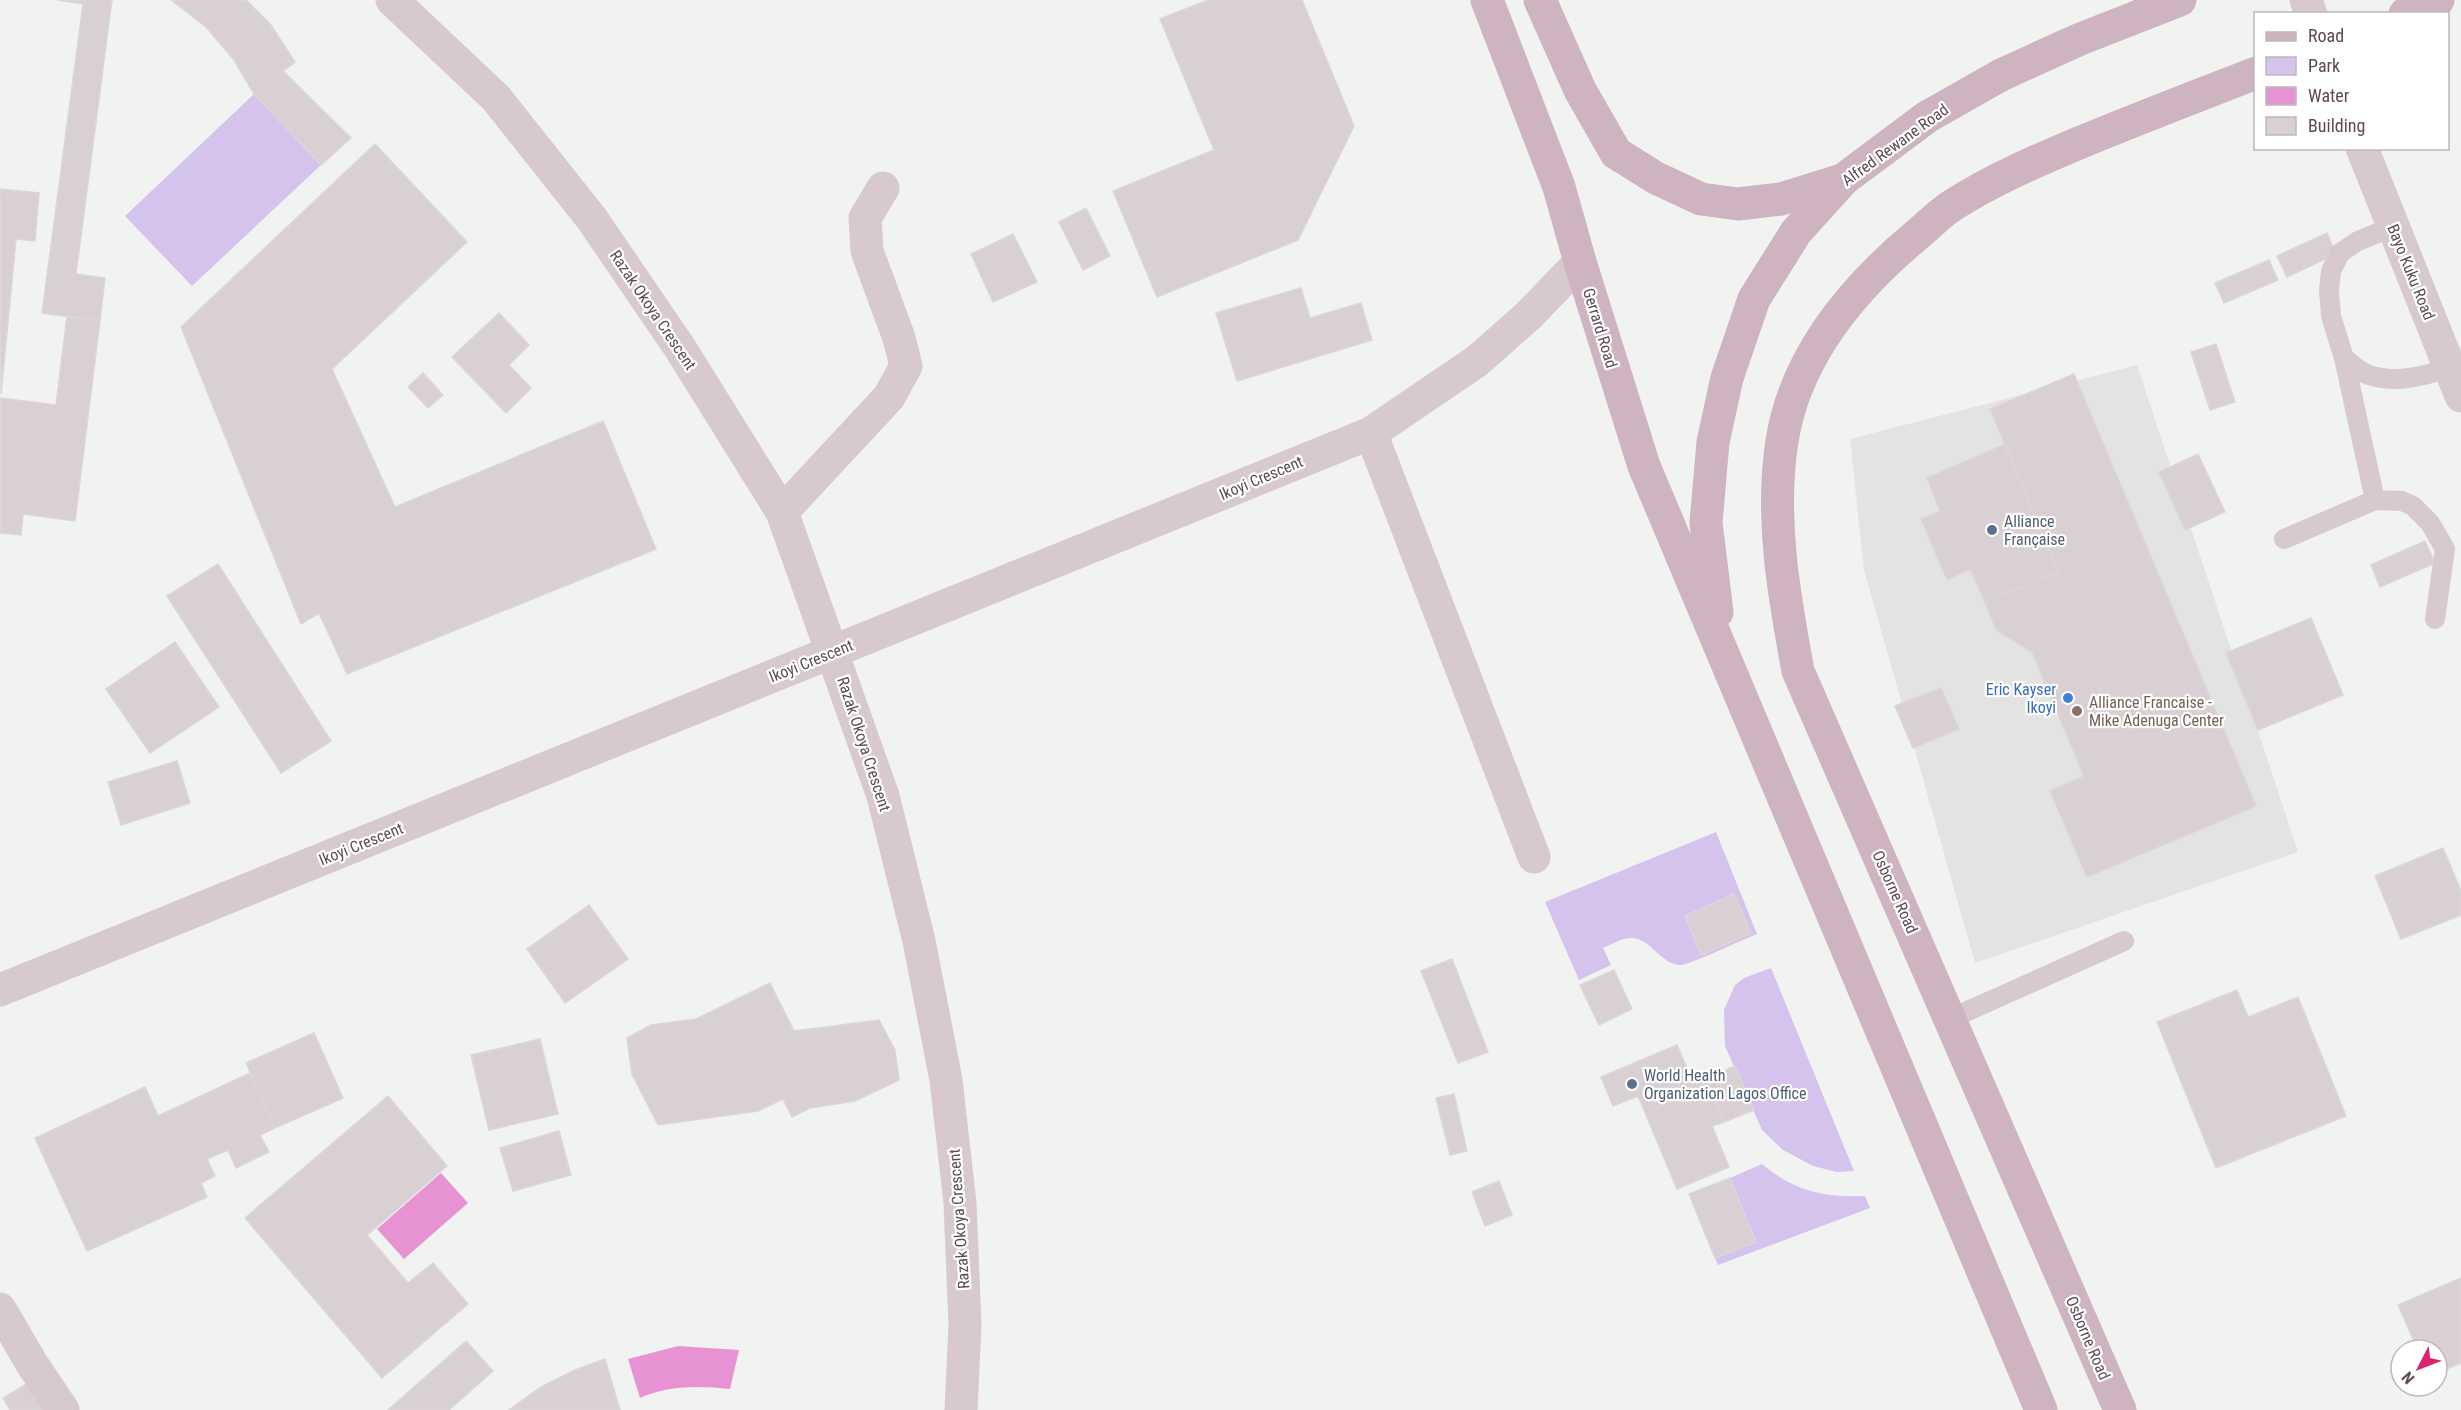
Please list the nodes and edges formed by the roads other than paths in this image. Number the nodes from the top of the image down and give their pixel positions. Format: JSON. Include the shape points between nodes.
{"nodes":[{"id":1,"x":392,"y":0,"type":"edge"},
{"id":2,"x":1487,"y":0,"type":"edge"},
{"id":3,"x":1540,"y":0,"type":"edge"},
{"id":4,"x":2180,"y":0,"type":"edge"},
{"id":5,"x":2438,"y":0,"type":"edge"},
{"id":6,"x":2410,"y":12,"type":"edge"},
{"id":7,"x":2254,"y":74,"type":"edge"},
{"id":8,"x":2363,"y":150,"type":"edge"},
{"id":9,"x":1844,"y":179,"type":"junction"},
{"id":10,"x":883,"y":188,"type":"dead end"},
{"id":11,"x":2392,"y":227,"type":"junction"},
{"id":12,"x":1580,"y":262,"type":"junction"},
{"id":13,"x":2344,"y":358,"type":"junction"},
{"id":14,"x":2455,"y":382,"type":"edge"},
{"id":15,"x":1371,"y":433,"type":"junction"},
{"id":16,"x":2374,"y":500,"type":"junction"},
{"id":17,"x":782,"y":512,"type":"junction"},
{"id":18,"x":2284,"y":539,"type":"dead end"},
{"id":19,"x":2435,"y":619,"type":"dead end"},
{"id":20,"x":832,"y":652,"type":"junction"},
{"id":21,"x":1722,"y":653,"type":"junction"},
{"id":22,"x":1534,"y":856,"type":"dead end"},
{"id":23,"x":2124,"y":941,"type":"dead end"},
{"id":24,"x":0,"y":990,"type":"edge"},
{"id":25,"x":1950,"y":1019,"type":"junction"},
{"id":26,"x":0,"y":1309,"type":"edge"},
{"id":27,"x":63,"y":1410,"type":"edge"},
{"id":28,"x":961,"y":1410,"type":"edge"},
{"id":29,"x":2041,"y":1410,"type":"edge"},
{"id":30,"x":2120,"y":1410,"type":"edge"}],
"edges":[{"from":1,"to":17,"type":"street","name":"Razak Okoya Crescent","via":[[496,98],[592,219],[680,348]]},
{"from":2,"to":12,"type":"main road","name":"Gerrard Road","via":[[1559,187]]},
{"from":3,"to":9,"type":"main road","via":[[1580,90],[1616,153],[1656,178],[1701,199],[1738,204],[1781,199]]},
{"from":4,"to":9,"type":"main road","name":"Alfred Rewane Road","via":[[2001,75],[1927,117]]},
{"from":5,"to":6,"type":"main road"},
{"from":7,"to":25,"type":"main road","name":"Osborne Road","via":[[2026,166],[1952,206],[1889,258],[1845,306],[1811,355],[1790,406],[1782,442],[1777,515],[1786,607],[1798,671]]},
{"from":8,"to":11,"type":"street","name":"Bayo Kuku Road"},
{"from":9,"to":21,"type":"main road","name":"Alfred Rewane Road","via":[[1796,232],[1754,299],[1727,378],[1713,442],[1706,523]]},
{"from":10,"to":17,"type":"street","via":[[865,218],[867,250],[906,366],[889,397]]},
{"from":11,"to":13,"type":"lane","via":[[2340,253],[2331,271],[2329,304]]},
{"from":11,"to":14,"type":"street","name":"Bayo Kuku Road"},
{"from":12,"to":15,"type":"street","name":"Ikoyi Crescent","via":[[1477,361]]},
{"from":12,"to":21,"type":"main road","name":"Gerrard Road","via":[[1644,466]]},
{"from":13,"to":14,"type":"lane","via":[[2367,374]]},
{"from":13,"to":16,"type":"lane"},
{"from":15,"to":20,"type":"street","name":"Ikoyi Crescent"},
{"from":15,"to":22,"type":"street"},
{"from":16,"to":18,"type":"lane"},
{"from":16,"to":19,"type":"lane","via":[[2402,501],[2413,506],[2430,523],[2445,549]]},
{"from":17,"to":20,"type":"street","name":"Razak Okoya Crescent"},
{"from":20,"to":24,"type":"street","name":"Ikoyi Crescent"},
{"from":20,"to":28,"type":"street","name":"Razak Okoya Crescent","via":[[883,796],[920,942],[946,1080],[960,1203],[965,1325]]},
{"from":21,"to":29,"type":"main road"},
{"from":23,"to":25,"type":"lane"},
{"from":25,"to":30,"type":"main road","name":"Osborne Road"},
{"from":26,"to":27,"type":"street"}]}
